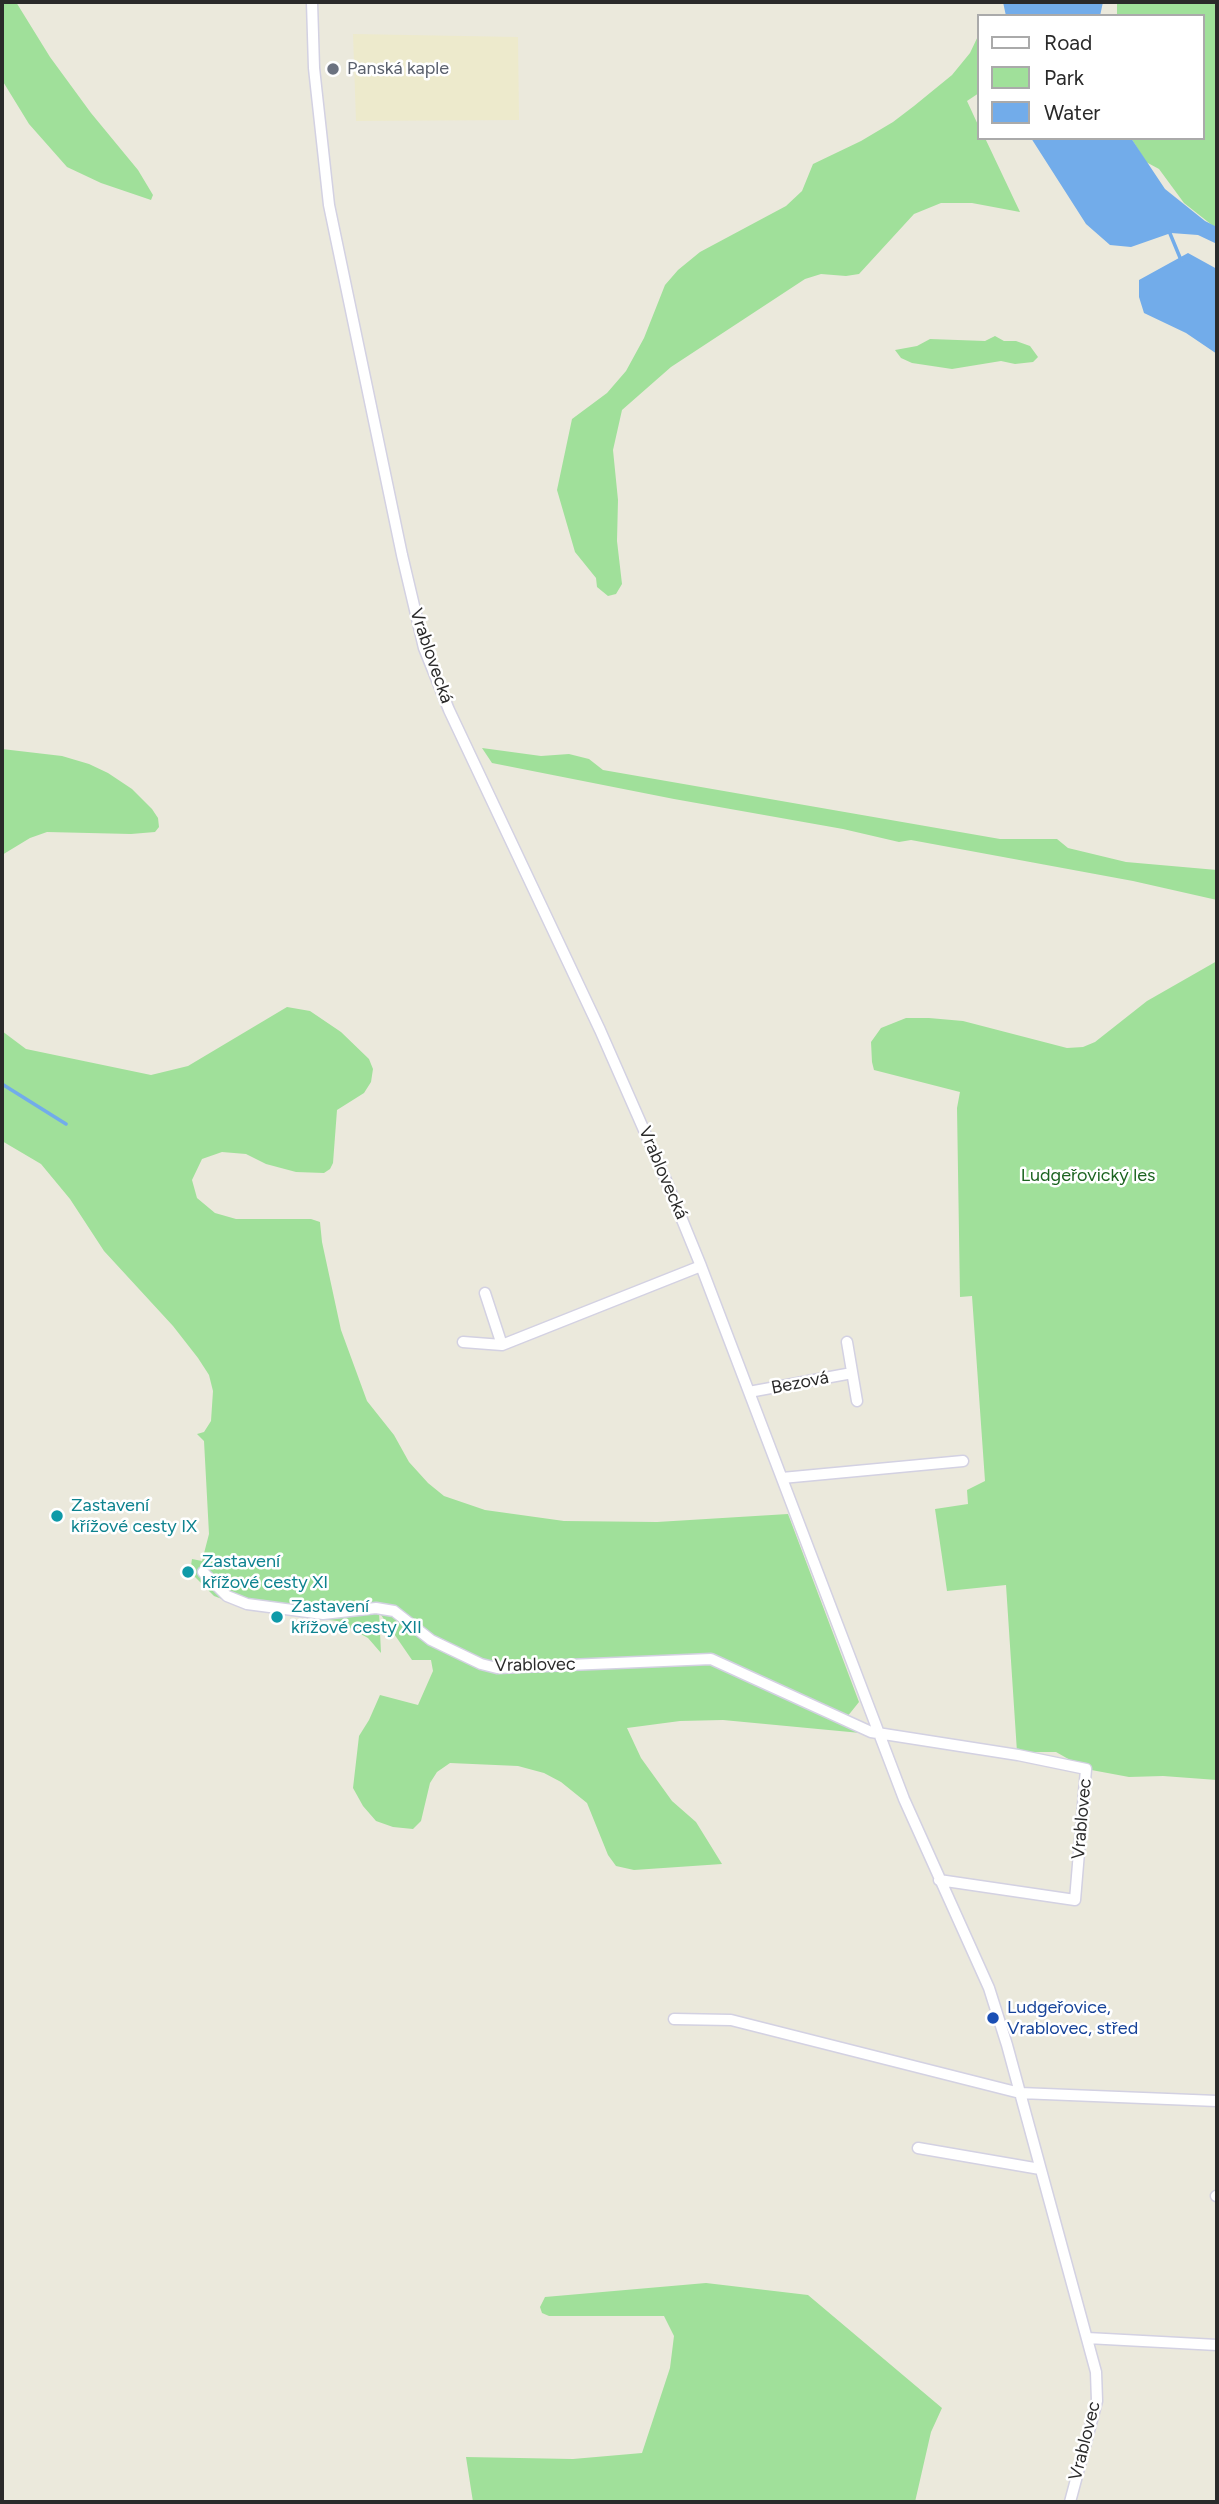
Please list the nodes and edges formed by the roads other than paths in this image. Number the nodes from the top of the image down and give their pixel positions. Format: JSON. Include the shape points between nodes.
{"nodes":[{"id":1,"x":312,"y":2,"type":"edge"},
{"id":2,"x":701,"y":1266,"type":"junction"},
{"id":3,"x":485,"y":1293,"type":"dead end"},
{"id":4,"x":463,"y":1342,"type":"dead end"},
{"id":5,"x":846,"y":1342,"type":"dead end"},
{"id":6,"x":502,"y":1345,"type":"junction"},
{"id":7,"x":852,"y":1373,"type":"junction"},
{"id":8,"x":749,"y":1392,"type":"junction"},
{"id":9,"x":857,"y":1401,"type":"dead end"},
{"id":10,"x":963,"y":1461,"type":"dead end"},
{"id":11,"x":782,"y":1478,"type":"junction"},
{"id":12,"x":203,"y":1572,"type":"dead end"},
{"id":13,"x":879,"y":1733,"type":"junction"},
{"id":14,"x":939,"y":1880,"type":"junction"},
{"id":15,"x":674,"y":2019,"type":"dead end"},
{"id":16,"x":1020,"y":2093,"type":"junction"},
{"id":17,"x":1217,"y":2101,"type":"edge"},
{"id":18,"x":918,"y":2148,"type":"dead end"},
{"id":19,"x":1040,"y":2169,"type":"junction"},
{"id":20,"x":1087,"y":2338,"type":"junction"},
{"id":21,"x":1217,"y":2345,"type":"edge"},
{"id":22,"x":1070,"y":2502,"type":"edge"}],
"edges":[{"from":1,"to":2,"type":"street","name":"Vrablovecká","via":[[314,68],[329,205],[424,648],[600,1030]]},
{"from":2,"to":6,"type":"street"},
{"from":2,"to":8,"type":"street","name":"Vrablovec"},
{"from":3,"to":6,"type":"street"},
{"from":4,"to":6,"type":"street"},
{"from":5,"to":7,"type":"street","name":"Bezová"},
{"from":7,"to":8,"type":"street","name":"Bezová"},
{"from":7,"to":9,"type":"street","name":"Bezová"},
{"from":8,"to":11,"type":"street","name":"Vrablovec"},
{"from":10,"to":11,"type":"street"},
{"from":11,"to":13,"type":"street","name":"Vrablovec"},
{"from":12,"to":13,"type":"street","name":"Vrablovec","via":[[227,1595],[247,1604],[323,1614],[376,1608],[394,1611],[431,1640],[497,1668],[711,1659]]},
{"from":13,"to":14,"type":"street","name":"Vrablovec"},
{"from":13,"to":14,"type":"street","name":"Vrablovec","via":[[1086,1769],[1075,1900]]},
{"from":14,"to":16,"type":"street","name":"Vrablovec","via":[[989,1988]]},
{"from":15,"to":16,"type":"street","via":[[731,2020]]},
{"from":16,"to":17,"type":"street"},
{"from":16,"to":19,"type":"street","name":"Vrablovec"},
{"from":18,"to":19,"type":"street"},
{"from":19,"to":20,"type":"street","name":"Vrablovec"},
{"from":20,"to":21,"type":"street"},
{"from":20,"to":22,"type":"street","name":"Vrablovec","via":[[1096,2372],[1097,2401]]}]}
